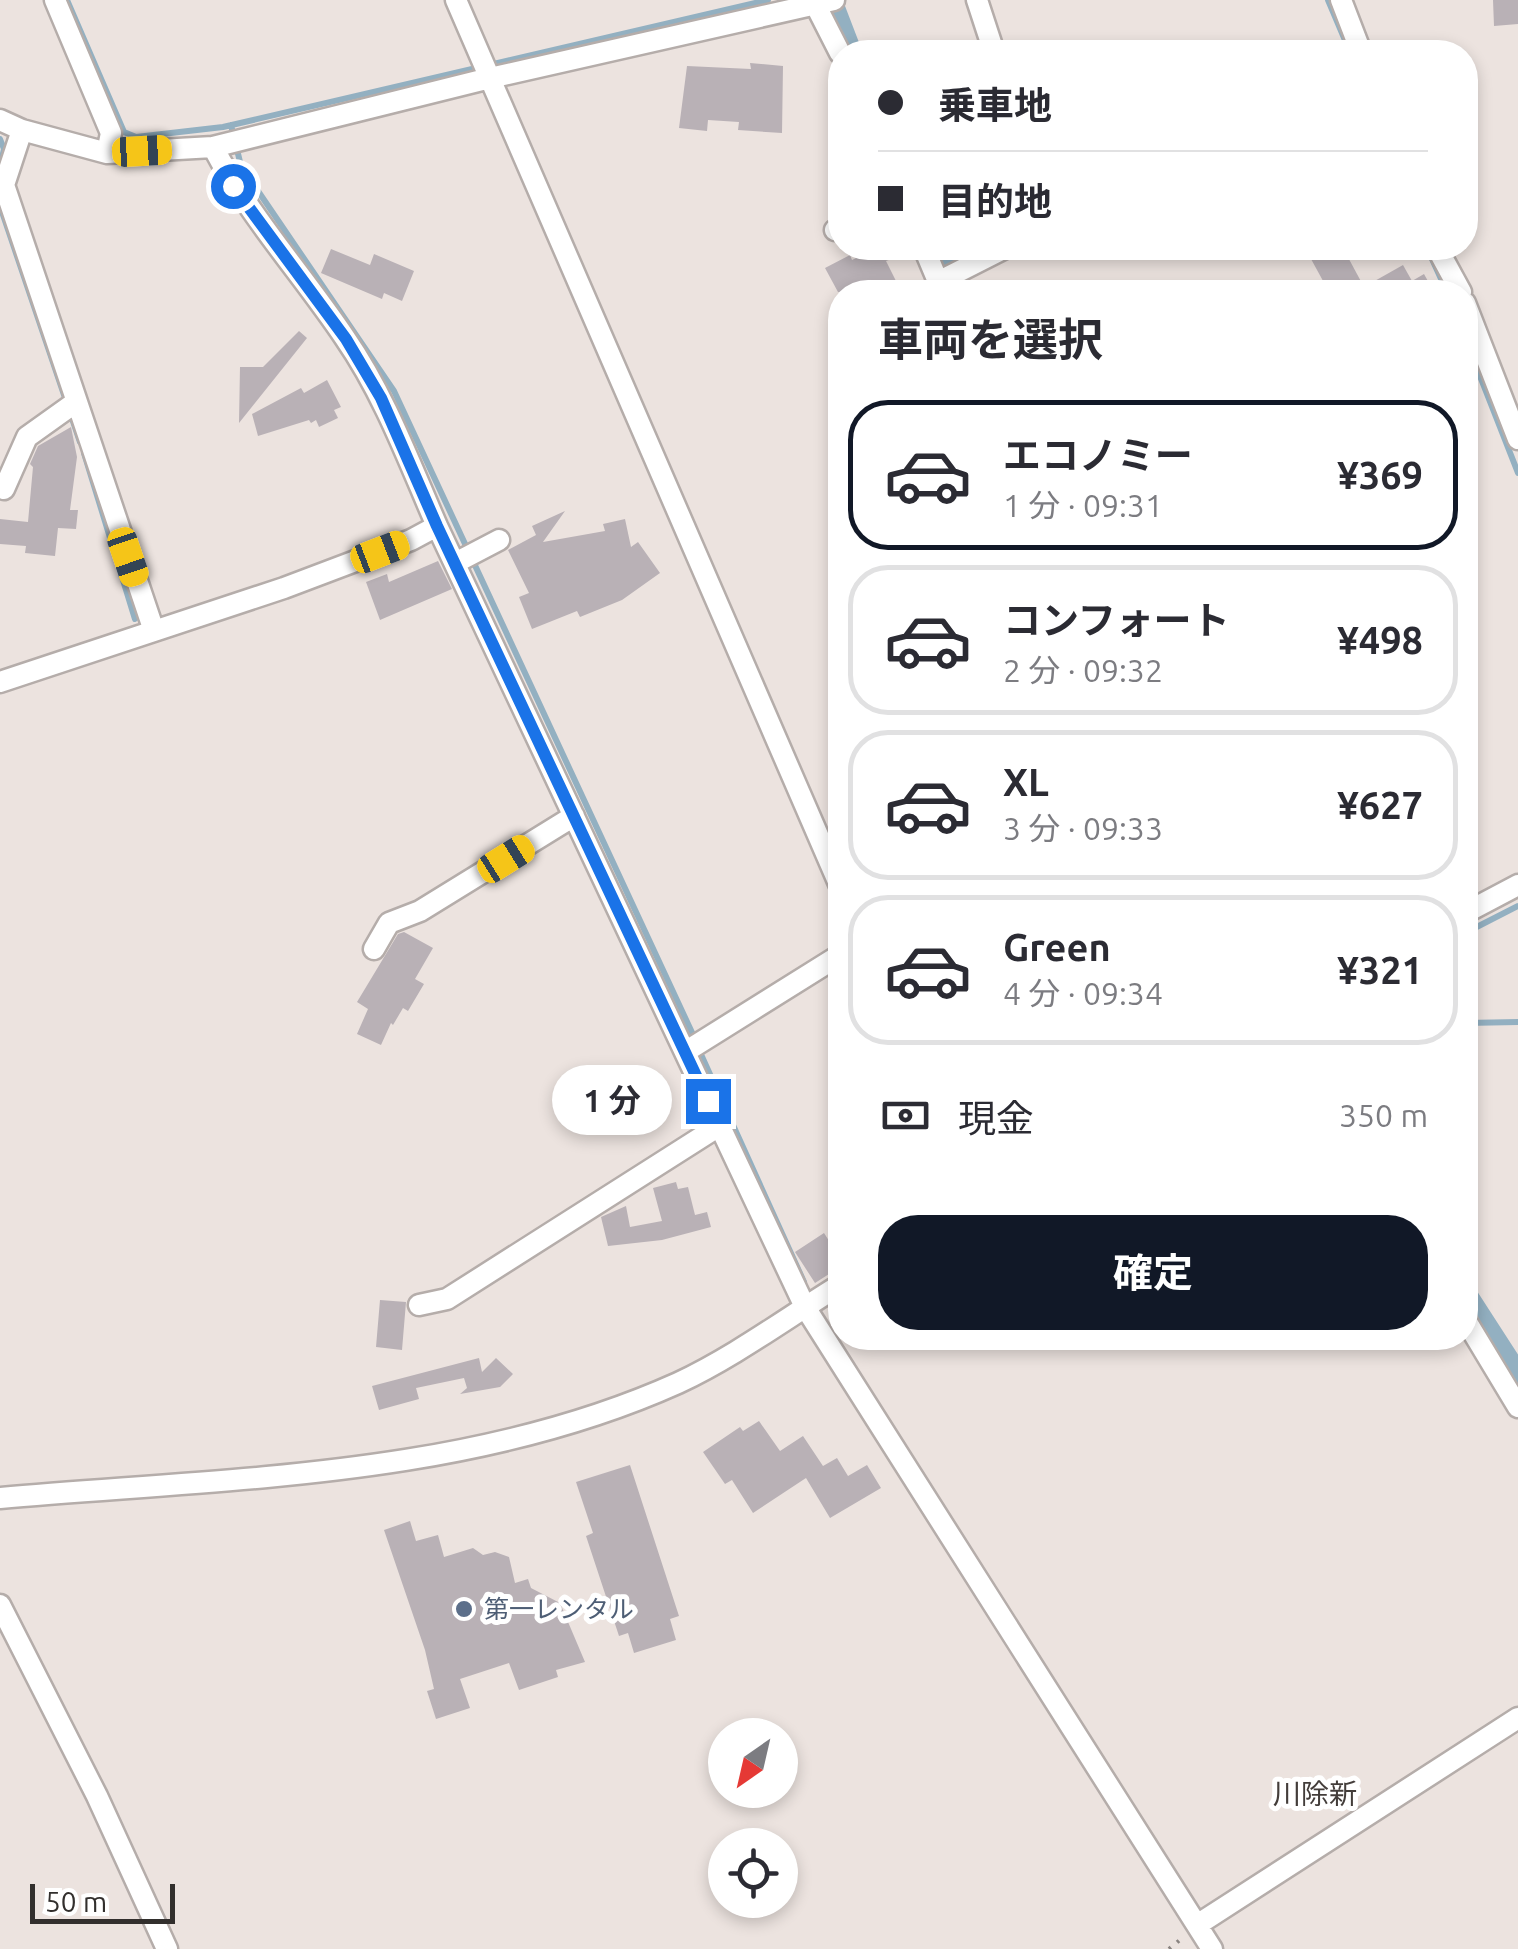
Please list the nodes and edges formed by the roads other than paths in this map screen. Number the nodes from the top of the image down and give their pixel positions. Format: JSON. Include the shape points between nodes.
{"nodes":[{"id":1,"x":55,"y":0,"type":"edge"},
{"id":2,"x":456,"y":0,"type":"edge"},
{"id":3,"x":976,"y":0,"type":"edge"},
{"id":4,"x":1340,"y":0,"type":"edge"},
{"id":5,"x":820,"y":2,"type":"edge"},
{"id":6,"x":835,"y":40,"type":"edge"},
{"id":7,"x":990,"y":40,"type":"edge"},
{"id":8,"x":1355,"y":40,"type":"edge"},
{"id":9,"x":490,"y":78,"type":"junction"},
{"id":10,"x":0,"y":120,"type":"edge"},
{"id":11,"x":22,"y":130,"type":"junction"},
{"id":12,"x":213,"y":147,"type":"junction"},
{"id":13,"x":107,"y":154,"type":"junction"},
{"id":14,"x":985,"y":260,"type":"edge"},
{"id":15,"x":952,"y":280,"type":"edge"},
{"id":16,"x":1478,"y":336,"type":"edge"},
{"id":17,"x":76,"y":402,"type":"junction"},
{"id":18,"x":1518,"y":438,"type":"edge"},
{"id":19,"x":4,"y":489,"type":"dead end"},
{"id":20,"x":437,"y":526,"type":"junction"},
{"id":21,"x":499,"y":540,"type":"dead end"},
{"id":22,"x":455,"y":563,"type":"junction"},
{"id":23,"x":154,"y":631,"type":"junction"},
{"id":24,"x":0,"y":682,"type":"edge"},
{"id":25,"x":574,"y":816,"type":"junction"},
{"id":26,"x":828,"y":858,"type":"edge"},
{"id":27,"x":1518,"y":885,"type":"edge"},
{"id":28,"x":1478,"y":906,"type":"edge"},
{"id":29,"x":374,"y":949,"type":"dead end"},
{"id":30,"x":828,"y":963,"type":"edge"},
{"id":31,"x":686,"y":1052,"type":"junction"},
{"id":32,"x":719,"y":1126,"type":"junction"},
{"id":33,"x":828,"y":1292,"type":"edge"},
{"id":34,"x":419,"y":1305,"type":"dead end"},
{"id":35,"x":805,"y":1307,"type":"junction"},
{"id":36,"x":1478,"y":1341,"type":"edge"},
{"id":37,"x":828,"y":1343,"type":"edge"},
{"id":38,"x":832,"y":1350,"type":"edge"},
{"id":39,"x":1518,"y":1406,"type":"edge"},
{"id":40,"x":0,"y":1498,"type":"edge"},
{"id":41,"x":0,"y":1605,"type":"edge"},
{"id":42,"x":1518,"y":1718,"type":"edge"},
{"id":43,"x":1197,"y":1926,"type":"junction"},
{"id":44,"x":167,"y":1949,"type":"edge"},
{"id":45,"x":1212,"y":1949,"type":"edge"}],
"edges":[{"from":1,"to":13,"type":"street","via":[[111,133]]},
{"from":2,"to":9,"type":"street"},
{"from":3,"to":7,"type":"street"},
{"from":4,"to":8,"type":"street"},
{"from":5,"to":6,"type":"street"},
{"from":5,"to":9,"type":"street"},
{"from":9,"to":12,"type":"street"},
{"from":9,"to":26,"type":"street"},
{"from":10,"to":11,"type":"street"},
{"from":11,"to":13,"type":"street"},
{"from":11,"to":17,"type":"street","via":[[4,185]]},
{"from":12,"to":13,"type":"street"},
{"from":12,"to":20,"type":"street","via":[[233,186],[346,339],[381,398]]},
{"from":14,"to":15,"type":"street"},
{"from":16,"to":18,"type":"street"},
{"from":17,"to":19,"type":"street","via":[[28,437]]},
{"from":17,"to":23,"type":"street"},
{"from":20,"to":22,"type":"street"},
{"from":20,"to":23,"type":"street"},
{"from":21,"to":22,"type":"street"},
{"from":22,"to":25,"type":"street"},
{"from":23,"to":24,"type":"street"},
{"from":25,"to":29,"type":"street","via":[[420,912],[389,923]]},
{"from":25,"to":31,"type":"street"},
{"from":27,"to":28,"type":"street"},
{"from":30,"to":31,"type":"street"},
{"from":31,"to":32,"type":"street"},
{"from":32,"to":34,"type":"street","via":[[447,1298]]},
{"from":32,"to":35,"type":"street"},
{"from":33,"to":35,"type":"street"},
{"from":35,"to":37,"type":"street"},
{"from":35,"to":40,"type":"street","via":[[680,1382],[534,1433],[347,1467]]},
{"from":36,"to":39,"type":"street"},
{"from":38,"to":43,"type":"street"},
{"from":41,"to":44,"type":"street"},
{"from":42,"to":43,"type":"street"},
{"from":43,"to":45,"type":"street"}]}
